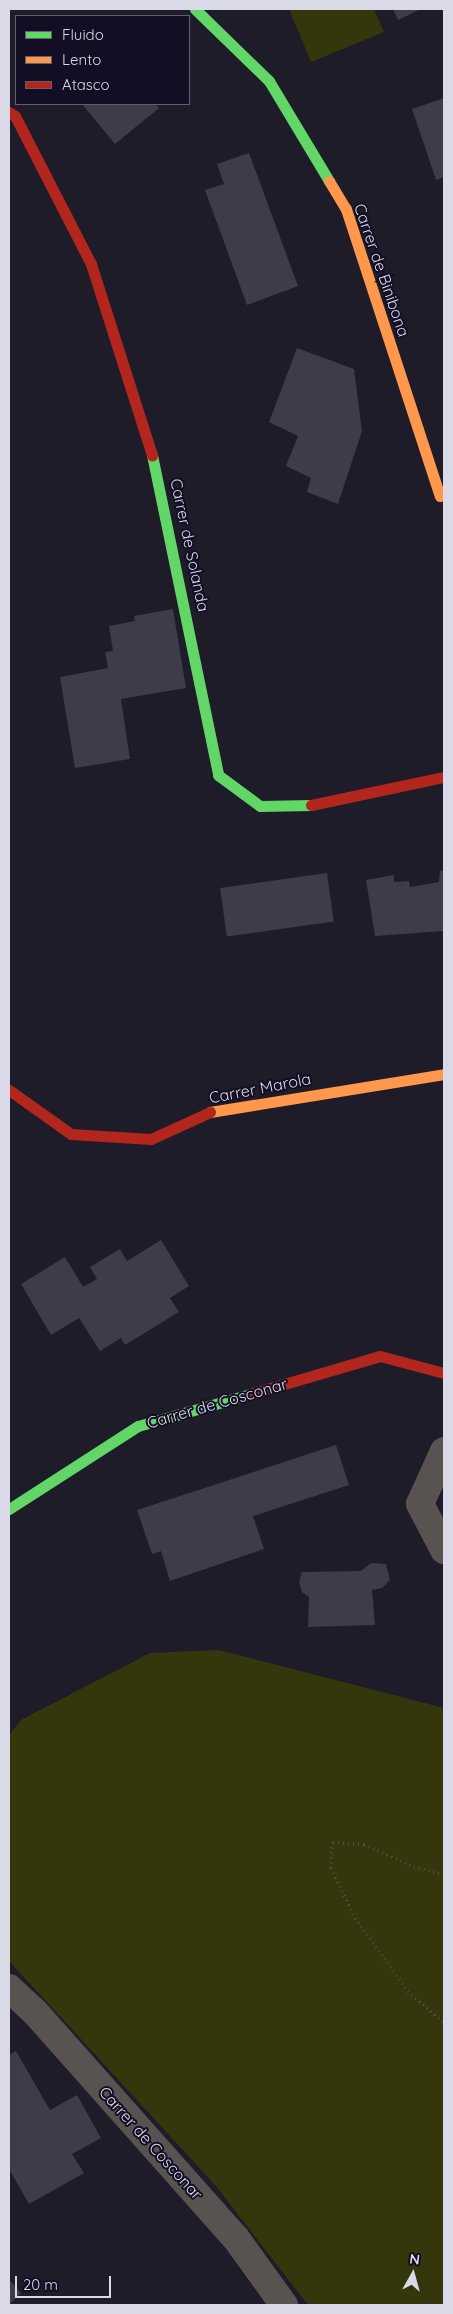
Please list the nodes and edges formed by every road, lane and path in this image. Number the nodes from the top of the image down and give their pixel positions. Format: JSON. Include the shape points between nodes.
{"nodes":[{"id":1,"x":194,"y":9,"type":"edge"},
{"id":2,"x":9,"y":112,"type":"edge"},
{"id":3,"x":440,"y":496,"type":"dead end"},
{"id":4,"x":444,"y":778,"type":"edge"},
{"id":5,"x":444,"y":1074,"type":"edge"},
{"id":6,"x":9,"y":1090,"type":"edge"},
{"id":7,"x":444,"y":1373,"type":"edge"},
{"id":8,"x":444,"y":1451,"type":"edge"},
{"id":9,"x":9,"y":1509,"type":"edge"},
{"id":10,"x":444,"y":1550,"type":"edge"},
{"id":11,"x":444,"y":1874,"type":"edge"},
{"id":12,"x":9,"y":1988,"type":"edge"},
{"id":13,"x":444,"y":2023,"type":"edge"},
{"id":14,"x":284,"y":2305,"type":"edge"}],
"edges":[{"from":1,"to":3,"type":"street","name":"Carrer de Binibona","via":[[269,81],[346,209]]},
{"from":2,"to":4,"type":"street","name":"Carrer de Solanda","via":[[15,116],[91,264],[159,476],[218,775],[260,806],[320,805]]},
{"from":5,"to":6,"type":"street","name":"Carrer Marola","via":[[218,1108],[151,1139],[71,1134]]},
{"from":7,"to":9,"type":"street","name":"Carrer de Cosconar","via":[[380,1356],[138,1426]]},
{"from":8,"to":10,"type":"street","via":[[420,1504]]},
{"from":11,"to":13,"type":"path","via":[[416,1868],[364,1844],[332,1842],[331,1868],[355,1918],[408,1991]]},
{"from":12,"to":14,"type":"street","name":"Carrer de Cosconar","via":[[34,2011],[229,2229]]}]}
